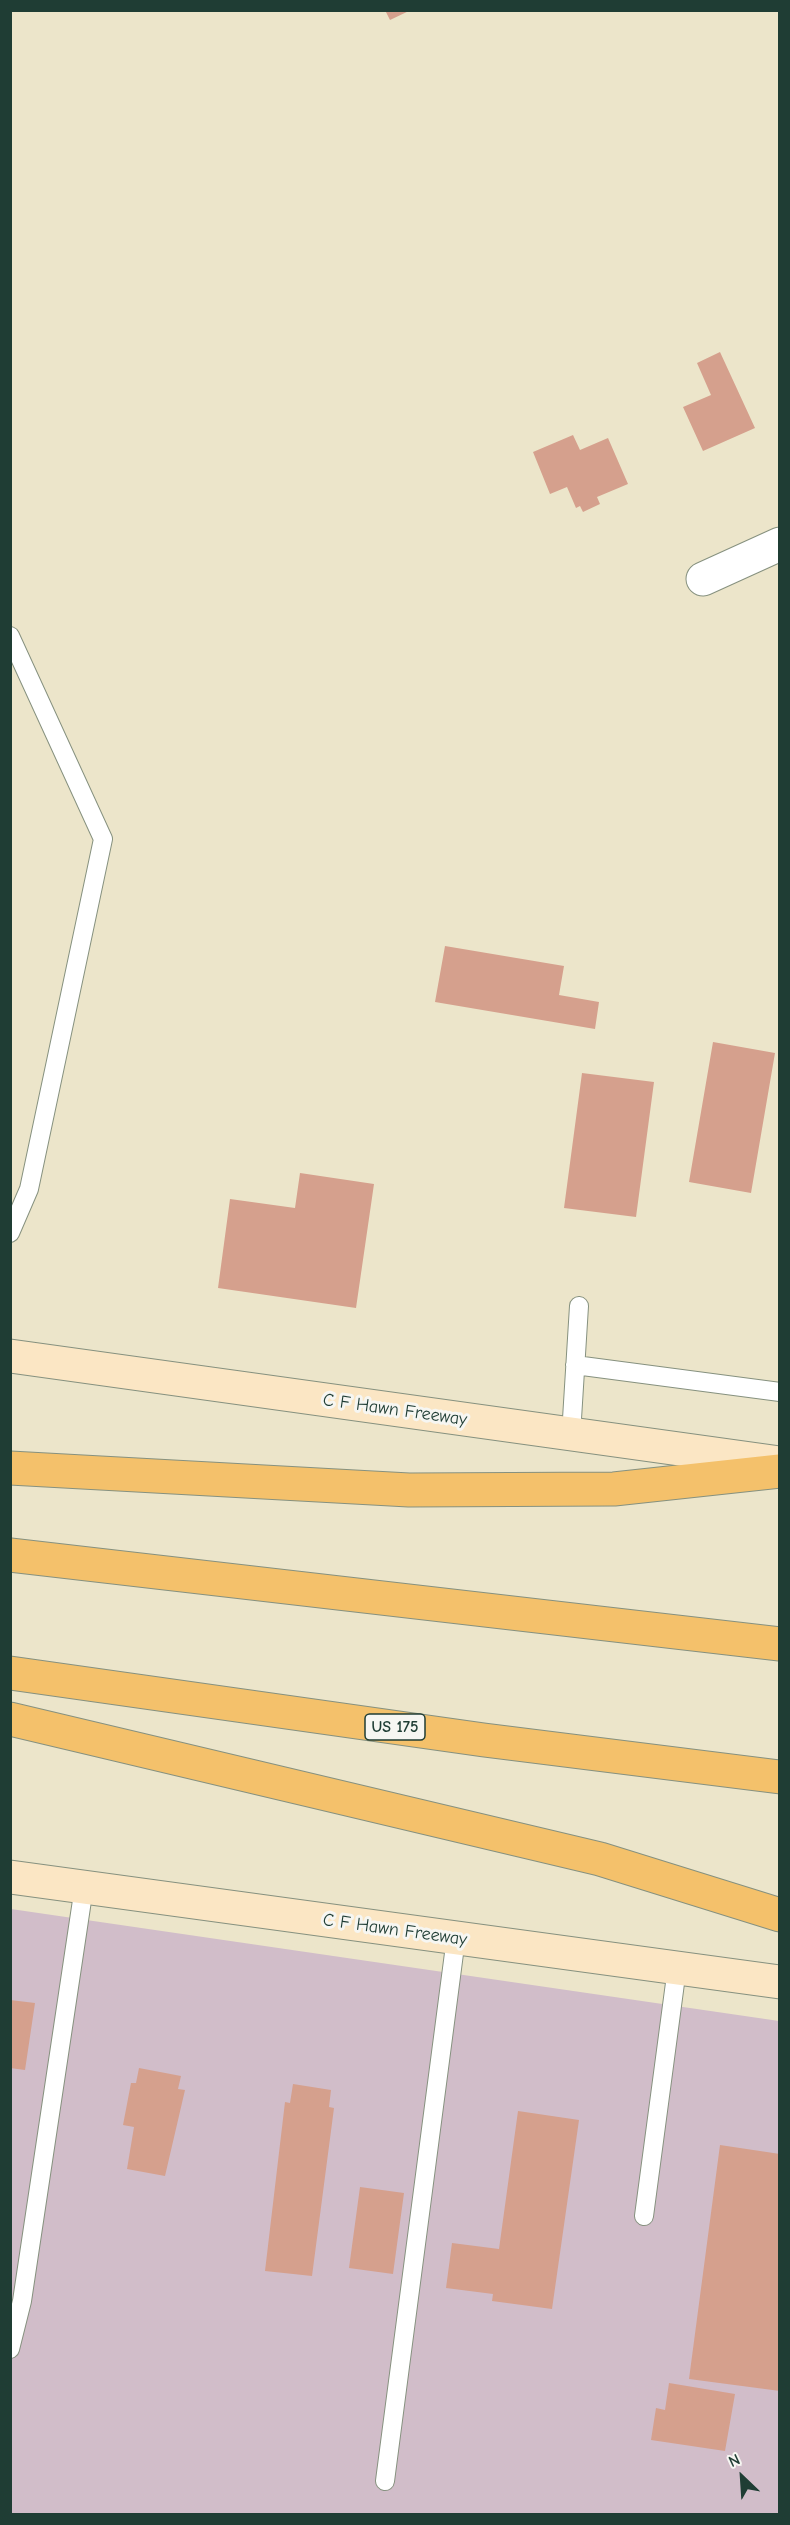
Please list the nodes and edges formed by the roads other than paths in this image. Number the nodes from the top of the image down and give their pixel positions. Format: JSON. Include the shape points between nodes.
{"nodes":[{"id":1,"x":780,"y":544,"type":"edge"},
{"id":2,"x":703,"y":579,"type":"dead end"},
{"id":3,"x":10,"y":636,"type":"edge"},
{"id":4,"x":10,"y":1233,"type":"edge"},
{"id":5,"x":579,"y":1306,"type":"dead end"},
{"id":6,"x":10,"y":1356,"type":"edge"},
{"id":7,"x":575,"y":1365,"type":"junction"},
{"id":8,"x":780,"y":1392,"type":"edge"},
{"id":9,"x":571,"y":1435,"type":"junction"},
{"id":10,"x":780,"y":1462,"type":"edge"},
{"id":11,"x":10,"y":1468,"type":"edge"},
{"id":12,"x":780,"y":1471,"type":"edge"},
{"id":13,"x":10,"y":1555,"type":"edge"},
{"id":14,"x":780,"y":1644,"type":"edge"},
{"id":15,"x":10,"y":1673,"type":"edge"},
{"id":16,"x":10,"y":1719,"type":"edge"},
{"id":17,"x":780,"y":1777,"type":"edge"},
{"id":18,"x":10,"y":1877,"type":"edge"},
{"id":19,"x":84,"y":1887,"type":"junction"},
{"id":20,"x":780,"y":1915,"type":"edge"},
{"id":21,"x":456,"y":1938,"type":"junction"},
{"id":22,"x":677,"y":1968,"type":"junction"},
{"id":23,"x":780,"y":1982,"type":"edge"},
{"id":24,"x":644,"y":2216,"type":"dead end"},
{"id":25,"x":10,"y":2349,"type":"edge"},
{"id":26,"x":385,"y":2481,"type":"dead end"}],
"edges":[{"from":1,"to":2,"type":"street"},
{"from":3,"to":4,"type":"lane","via":[[103,839],[29,1189]]},
{"from":5,"to":7,"type":"lane"},
{"from":6,"to":9,"type":"main road","name":"C F Hawn Freeway"},
{"from":7,"to":8,"type":"lane"},
{"from":7,"to":9,"type":"lane"},
{"from":9,"to":10,"type":"main road","name":"C F Hawn Freeway"},
{"from":11,"to":12,"type":"highway","via":[[409,1490],[614,1489]]},
{"from":13,"to":14,"type":"highway"},
{"from":15,"to":17,"type":"highway","number":"US 175"},
{"from":16,"to":20,"type":"highway","via":[[600,1859]]},
{"from":18,"to":19,"type":"main road","name":"C F Hawn Freeway"},
{"from":19,"to":21,"type":"main road","name":"C F Hawn Freeway"},
{"from":19,"to":25,"type":"lane","via":[[24,2290]]},
{"from":21,"to":22,"type":"main road","name":"C F Hawn Freeway"},
{"from":21,"to":26,"type":"lane"},
{"from":22,"to":23,"type":"main road","name":"C F Hawn Freeway"},
{"from":22,"to":24,"type":"lane"}]}
